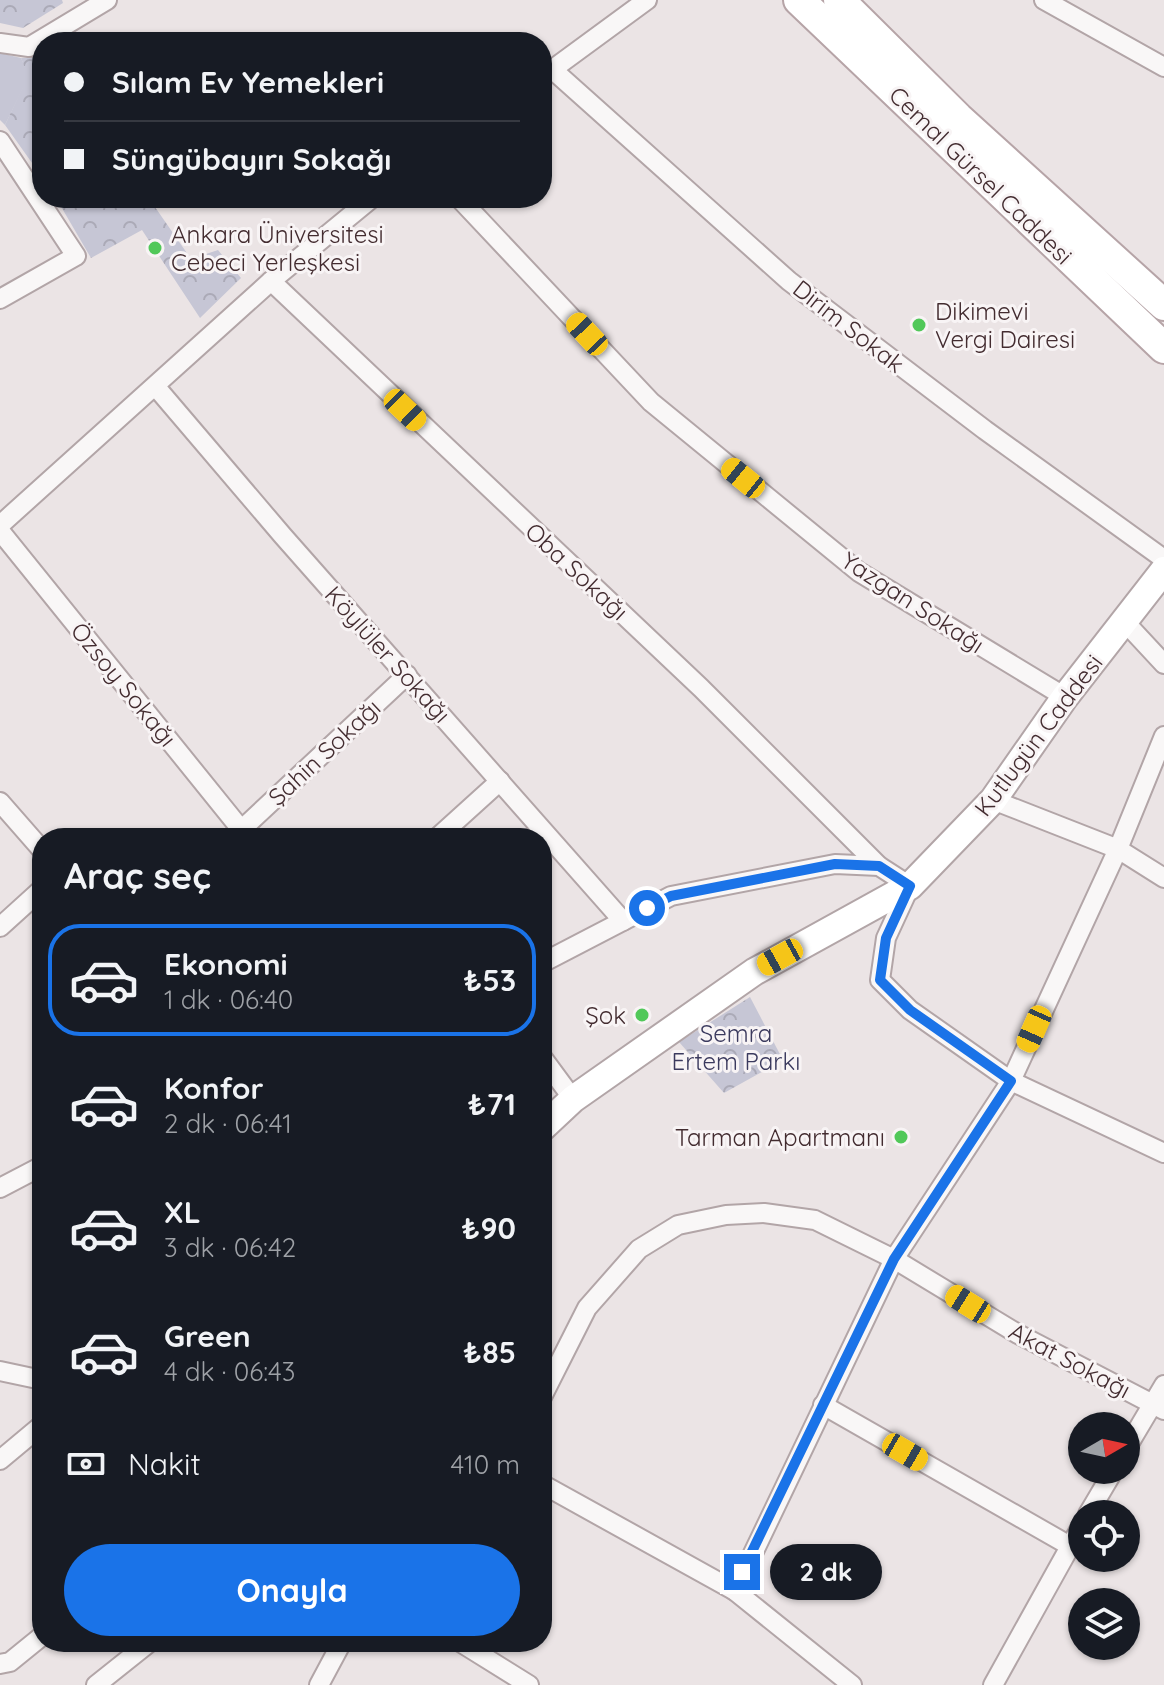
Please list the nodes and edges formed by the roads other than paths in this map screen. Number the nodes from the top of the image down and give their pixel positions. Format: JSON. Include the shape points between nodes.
{"nodes":[{"id":1,"x":107,"y":0,"type":"edge"},
{"id":2,"x":647,"y":0,"type":"edge"},
{"id":3,"x":799,"y":0,"type":"edge"},
{"id":4,"x":839,"y":0,"type":"edge"},
{"id":5,"x":1044,"y":0,"type":"edge"},
{"id":6,"x":54,"y":32,"type":"edge"},
{"id":7,"x":0,"y":43,"type":"edge"},
{"id":8,"x":32,"y":45,"type":"edge"},
{"id":9,"x":1164,"y":67,"type":"edge"},
{"id":10,"x":552,"y":69,"type":"edge"},
{"id":11,"x":552,"y":77,"type":"edge"},
{"id":12,"x":0,"y":141,"type":"edge"},
{"id":13,"x":32,"y":189,"type":"edge"},
{"id":14,"x":44,"y":208,"type":"edge"},
{"id":15,"x":360,"y":208,"type":"edge"},
{"id":16,"x":468,"y":208,"type":"edge"},
{"id":17,"x":271,"y":281,"type":"junction"},
{"id":18,"x":0,"y":299,"type":"edge"},
{"id":19,"x":1164,"y":305,"type":"edge"},
{"id":20,"x":1164,"y":348,"type":"edge"},
{"id":21,"x":156,"y":387,"type":"junction"},
{"id":22,"x":0,"y":528,"type":"edge"},
{"id":23,"x":1164,"y":559,"type":"edge"},
{"id":24,"x":1164,"y":570,"type":"edge"},
{"id":25,"x":1124,"y":621,"type":"junction"},
{"id":26,"x":1164,"y":664,"type":"edge"},
{"id":27,"x":407,"y":675,"type":"junction"},
{"id":28,"x":1065,"y":697,"type":"junction"},
{"id":29,"x":1164,"y":736,"type":"edge"},
{"id":30,"x":500,"y":781,"type":"junction"},
{"id":31,"x":993,"y":800,"type":"junction"},
{"id":32,"x":0,"y":802,"type":"edge"},
{"id":33,"x":240,"y":828,"type":"edge"},
{"id":34,"x":251,"y":828,"type":"edge"},
{"id":35,"x":448,"y":828,"type":"edge"},
{"id":36,"x":541,"y":828,"type":"edge"},
{"id":37,"x":32,"y":839,"type":"edge"},
{"id":38,"x":552,"y":840,"type":"edge"},
{"id":39,"x":1118,"y":849,"type":"junction"},
{"id":40,"x":879,"y":866,"type":"junction"},
{"id":41,"x":1164,"y":878,"type":"edge"},
{"id":42,"x":910,"y":886,"type":"junction"},
{"id":43,"x":32,"y":898,"type":"edge"},
{"id":44,"x":623,"y":921,"type":"junction"},
{"id":45,"x":0,"y":927,"type":"edge"},
{"id":46,"x":552,"y":958,"type":"edge"},
{"id":47,"x":552,"y":1071,"type":"edge"},
{"id":48,"x":1011,"y":1081,"type":"junction"},
{"id":49,"x":573,"y":1099,"type":"junction"},
{"id":50,"x":552,"y":1119,"type":"edge"},
{"id":51,"x":1164,"y":1153,"type":"edge"},
{"id":52,"x":32,"y":1171,"type":"edge"},
{"id":53,"x":0,"y":1188,"type":"edge"},
{"id":54,"x":894,"y":1259,"type":"junction"},
{"id":55,"x":0,"y":1371,"type":"edge"},
{"id":56,"x":552,"y":1377,"type":"edge"},
{"id":57,"x":32,"y":1378,"type":"edge"},
{"id":58,"x":1164,"y":1385,"type":"edge"},
{"id":59,"x":823,"y":1405,"type":"junction"},
{"id":60,"x":1158,"y":1407,"type":"edge"},
{"id":61,"x":1140,"y":1431,"type":"edge"},
{"id":62,"x":32,"y":1433,"type":"edge"},
{"id":63,"x":0,"y":1460,"type":"edge"},
{"id":64,"x":552,"y":1490,"type":"edge"},
{"id":65,"x":1068,"y":1545,"type":"edge"},
{"id":66,"x":1068,"y":1550,"type":"edge"},
{"id":67,"x":735,"y":1591,"type":"junction"},
{"id":68,"x":32,"y":1644,"type":"edge"},
{"id":69,"x":137,"y":1652,"type":"edge"},
{"id":70,"x":337,"y":1652,"type":"edge"},
{"id":71,"x":476,"y":1652,"type":"edge"},
{"id":72,"x":0,"y":1664,"type":"edge"},
{"id":73,"x":96,"y":1685,"type":"edge"},
{"id":74,"x":319,"y":1685,"type":"edge"},
{"id":75,"x":529,"y":1685,"type":"edge"},
{"id":76,"x":852,"y":1685,"type":"edge"},
{"id":77,"x":993,"y":1685,"type":"edge"}],
"edges":[{"from":1,"to":6,"type":"street"},
{"from":2,"to":10,"type":"street"},
{"from":3,"to":20,"type":"main road","name":"Cemal Gürsel Caddesi"},
{"from":4,"to":19,"type":"main road","name":"Cemal Gürsel Caddesi","via":[[958,118]]},
{"from":5,"to":9,"type":"street"},
{"from":7,"to":8,"type":"street"},
{"from":11,"to":23,"type":"street","name":"Dirim Sokak","via":[[789,281]]},
{"from":12,"to":13,"type":"street"},
{"from":14,"to":18,"type":"street","via":[[76,256]]},
{"from":15,"to":17,"type":"street"},
{"from":16,"to":28,"type":"street","name":"Yazgan Sokağı","via":[[651,402],[859,572]]},
{"from":17,"to":21,"type":"street"},
{"from":17,"to":40,"type":"street","name":"Oba Sokağı","via":[[701,688]]},
{"from":21,"to":22,"type":"street"},
{"from":21,"to":27,"type":"street","name":"Köylüler Sokağı"},
{"from":22,"to":33,"type":"street","name":"Özsoy Sokağı"},
{"from":24,"to":25,"type":"street","name":"Kutlugün Caddesi"},
{"from":25,"to":26,"type":"street"},
{"from":25,"to":28,"type":"street","name":"Kutlugün Caddesi"},
{"from":27,"to":30,"type":"street","name":"Köylüler Sokağı"},
{"from":27,"to":34,"type":"street","name":"Şahin Sokağı"},
{"from":28,"to":31,"type":"street","name":"Kutlugün Caddesi"},
{"from":29,"to":39,"type":"street"},
{"from":30,"to":35,"type":"street"},
{"from":30,"to":36,"type":"street","name":"Köylüler Sokağı"},
{"from":31,"to":39,"type":"street"},
{"from":31,"to":42,"type":"street","name":"Kutlugün Caddesi"},
{"from":32,"to":37,"type":"street"},
{"from":38,"to":44,"type":"street","name":"Köylüler Sokağı"},
{"from":39,"to":41,"type":"street"},
{"from":39,"to":48,"type":"street"},
{"from":40,"to":42,"type":"street","name":"Oba Sokağı"},
{"from":40,"to":44,"type":"street","via":[[835,864],[671,896]]},
{"from":42,"to":48,"type":"street","via":[[886,938],[880,980],[910,1010]]},
{"from":42,"to":49,"type":"street","name":"Kutlugün Caddesi","via":[[754,972]]},
{"from":43,"to":45,"type":"street"},
{"from":44,"to":46,"type":"street"},
{"from":47,"to":49,"type":"street"},
{"from":48,"to":51,"type":"street"},
{"from":48,"to":54,"type":"street"},
{"from":49,"to":50,"type":"street","name":"Kutlugün Caddesi"},
{"from":52,"to":53,"type":"street"},
{"from":54,"to":56,"type":"street","name":"Akat Sokağı","via":[[815,1220],[764,1213],[678,1225],[639,1249],[587,1308]]},
{"from":54,"to":59,"type":"street"},
{"from":54,"to":60,"type":"street","name":"Akat Sokağı","via":[[1018,1334]]},
{"from":55,"to":57,"type":"street"},
{"from":58,"to":60,"type":"street"},
{"from":59,"to":65,"type":"street"},
{"from":59,"to":67,"type":"street"},
{"from":60,"to":61,"type":"street"},
{"from":62,"to":63,"type":"street"},
{"from":64,"to":67,"type":"street"},
{"from":66,"to":77,"type":"street"},
{"from":67,"to":76,"type":"street"},
{"from":68,"to":72,"type":"street"},
{"from":69,"to":73,"type":"street"},
{"from":70,"to":74,"type":"street"},
{"from":71,"to":75,"type":"street"}]}
